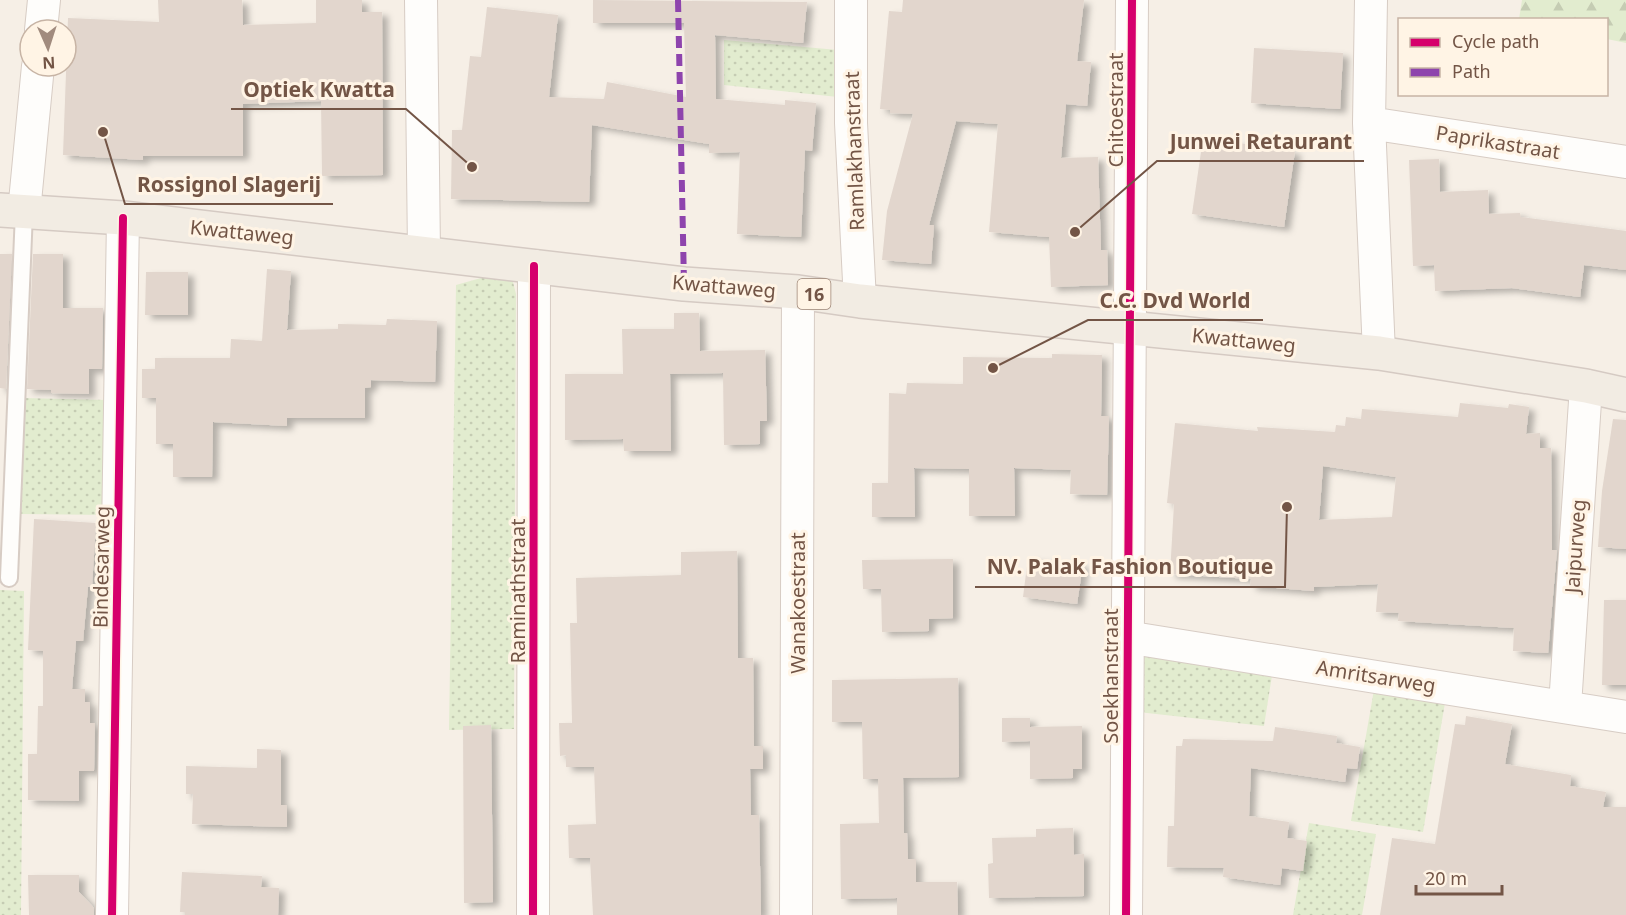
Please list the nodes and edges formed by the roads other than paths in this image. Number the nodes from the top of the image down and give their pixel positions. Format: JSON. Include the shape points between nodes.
{"nodes":[{"id":1,"x":44,"y":0,"type":"edge"},
{"id":2,"x":421,"y":0,"type":"edge"},
{"id":3,"x":851,"y":0,"type":"edge"},
{"id":4,"x":1132,"y":0,"type":"edge"},
{"id":5,"x":1371,"y":0,"type":"edge"},
{"id":6,"x":42,"y":18,"type":"edge"},
{"id":7,"x":36,"y":78,"type":"edge"},
{"id":8,"x":1369,"y":123,"type":"junction"},
{"id":9,"x":1626,"y":162,"type":"edge"},
{"id":10,"x":12,"y":211,"type":"edge"},
{"id":11,"x":123,"y":219,"type":"junction"},
{"id":12,"x":424,"y":252,"type":"junction"},
{"id":13,"x":534,"y":266,"type":"junction"},
{"id":14,"x":798,"y":292,"type":"junction"},
{"id":15,"x":860,"y":301,"type":"junction"},
{"id":16,"x":1131,"y":328,"type":"junction"},
{"id":17,"x":1379,"y":353,"type":"junction"},
{"id":18,"x":1586,"y":386,"type":"junction"},
{"id":19,"x":1626,"y":395,"type":"edge"},
{"id":20,"x":9,"y":578,"type":"dead end"},
{"id":21,"x":1126,"y":637,"type":"junction"},
{"id":22,"x":1565,"y":706,"type":"junction"},
{"id":23,"x":1626,"y":717,"type":"edge"},
{"id":24,"x":112,"y":915,"type":"edge"},
{"id":25,"x":533,"y":915,"type":"edge"},
{"id":26,"x":796,"y":915,"type":"edge"},
{"id":27,"x":1126,"y":915,"type":"edge"}],
"edges":[{"from":1,"to":6,"type":"street"},
{"from":2,"to":12,"type":"street"},
{"from":3,"to":15,"type":"street","name":"Ramlakhanstraat","via":[[851,123]]},
{"from":4,"to":16,"type":"street","name":"Chitoestraat"},
{"from":5,"to":8,"type":"street"},
{"from":7,"to":10,"type":"street"},
{"from":8,"to":9,"type":"street","name":"Paprikastraat"},
{"from":8,"to":17,"type":"street"},
{"from":10,"to":11,"type":"main road","name":"Kwattaweg","number":"16"},
{"from":10,"to":20,"type":"lane"},
{"from":11,"to":12,"type":"main road","name":"Kwattaweg","number":"16"},
{"from":11,"to":24,"type":"street","name":"Bindesarweg"},
{"from":12,"to":13,"type":"main road","name":"Kwattaweg","number":"16"},
{"from":13,"to":14,"type":"main road","name":"Kwattaweg","number":"16","via":[[684,284]]},
{"from":13,"to":25,"type":"street","name":"Raminathstraat"},
{"from":14,"to":15,"type":"main road","name":"Kwattaweg","number":"16"},
{"from":14,"to":26,"type":"street","name":"Wanakoestraat"},
{"from":15,"to":16,"type":"main road","name":"Kwattaweg","number":"16"},
{"from":16,"to":17,"type":"main road","name":"Kwattaweg","number":"16"},
{"from":16,"to":21,"type":"street","name":"Soekhanstraat"},
{"from":17,"to":18,"type":"main road","name":"Kwattaweg","number":"16"},
{"from":18,"to":19,"type":"main road","name":"Kwattaweg","number":"16"},
{"from":18,"to":22,"type":"street","name":"Jaipurweg"},
{"from":21,"to":22,"type":"street","name":"Amritsarweg"},
{"from":21,"to":27,"type":"street","name":"Soekhanstraat"},
{"from":22,"to":23,"type":"street","name":"Amritsarweg"}]}
